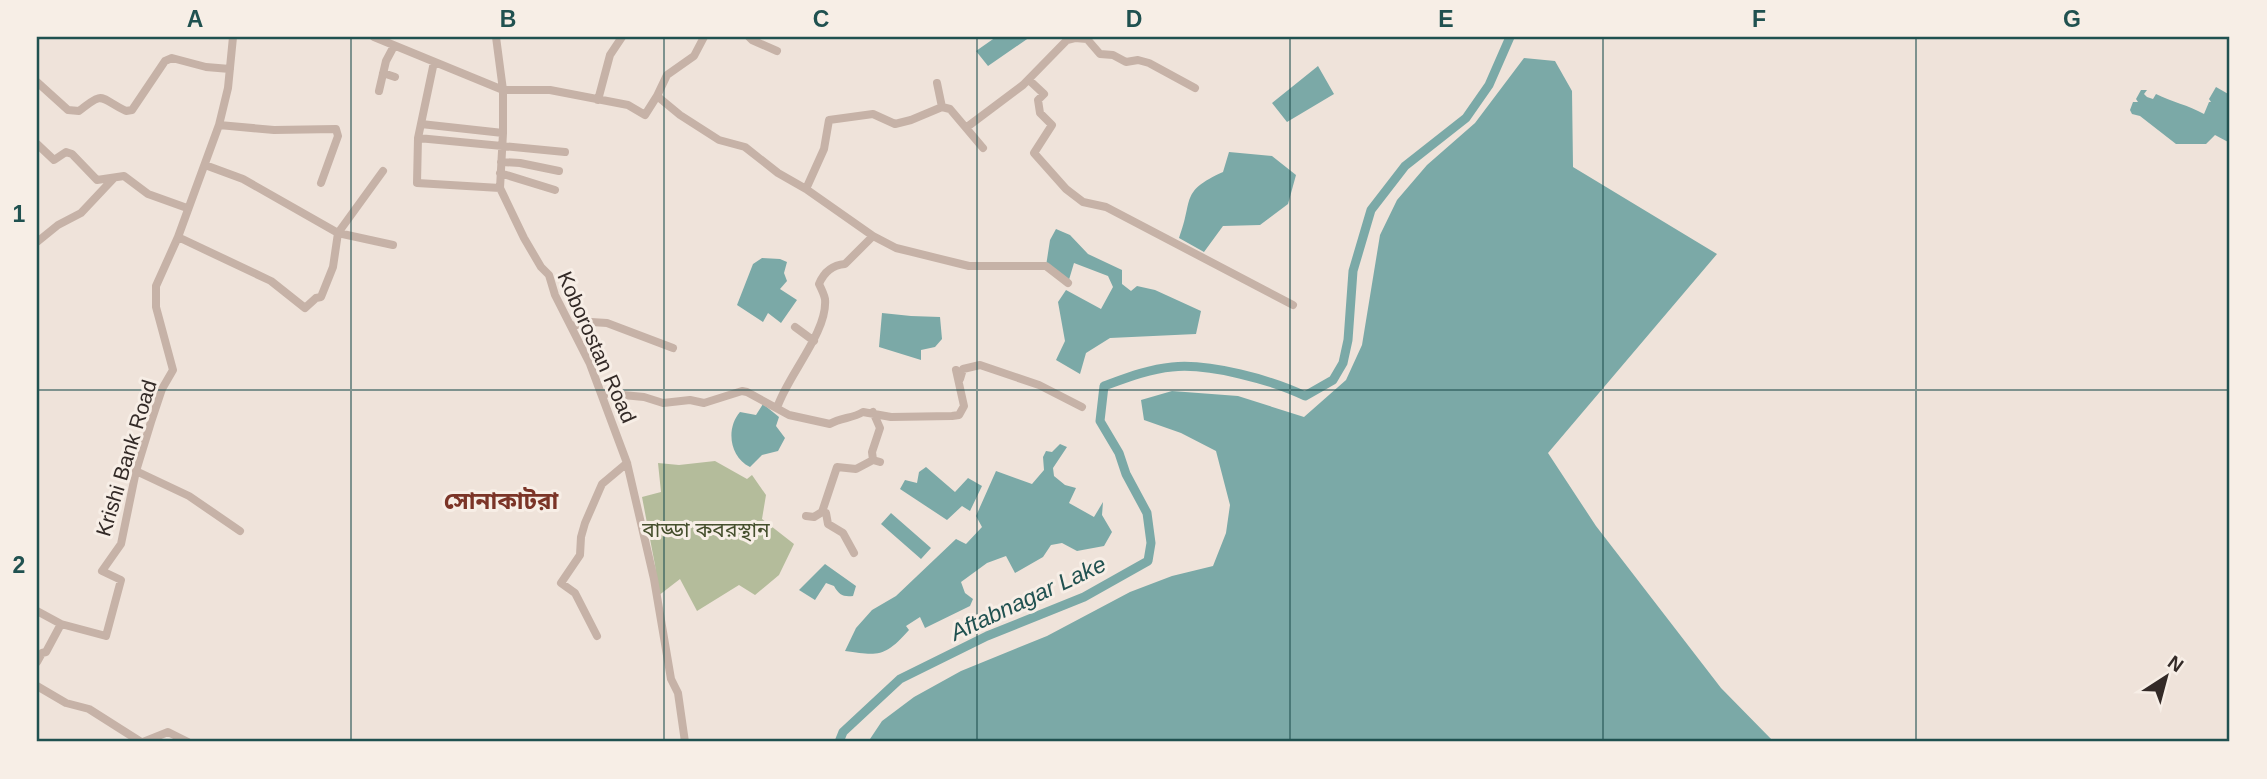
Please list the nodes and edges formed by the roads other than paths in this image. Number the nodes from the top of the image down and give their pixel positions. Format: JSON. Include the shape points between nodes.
{"nodes":[{"id":1,"x":233,"y":37,"type":"edge"},
{"id":2,"x":374,"y":37,"type":"edge"},
{"id":3,"x":496,"y":37,"type":"edge"},
{"id":4,"x":622,"y":37,"type":"edge"},
{"id":5,"x":704,"y":37,"type":"edge"},
{"id":6,"x":749,"y":37,"type":"edge"},
{"id":7,"x":1066,"y":38,"type":"edge"},
{"id":8,"x":394,"y":46,"type":"junction"},
{"id":9,"x":777,"y":51,"type":"dead end"},
{"id":10,"x":434,"y":62,"type":"junction"},
{"id":11,"x":230,"y":69,"type":"junction"},
{"id":12,"x":383,"y":73,"type":"junction"},
{"id":13,"x":395,"y":77,"type":"dead end"},
{"id":14,"x":1029,"y":80,"type":"junction"},
{"id":15,"x":37,"y":82,"type":"edge"},
{"id":16,"x":937,"y":83,"type":"dead end"},
{"id":17,"x":1195,"y":88,"type":"dead end"},
{"id":18,"x":379,"y":90,"type":"dead end"},
{"id":19,"x":503,"y":90,"type":"junction"},
{"id":20,"x":657,"y":96,"type":"junction"},
{"id":21,"x":598,"y":100,"type":"junction"},
{"id":22,"x":942,"y":107,"type":"junction"},
{"id":23,"x":421,"y":124,"type":"junction"},
{"id":24,"x":219,"y":125,"type":"junction"},
{"id":25,"x":967,"y":127,"type":"junction"},
{"id":26,"x":503,"y":133,"type":"junction"},
{"id":27,"x":418,"y":138,"type":"junction"},
{"id":28,"x":37,"y":144,"type":"edge"},
{"id":29,"x":502,"y":147,"type":"junction"},
{"id":30,"x":984,"y":148,"type":"dead end"},
{"id":31,"x":565,"y":152,"type":"dead end"},
{"id":32,"x":501,"y":162,"type":"junction"},
{"id":33,"x":205,"y":164,"type":"junction"},
{"id":34,"x":383,"y":171,"type":"dead end"},
{"id":35,"x":559,"y":171,"type":"dead end"},
{"id":36,"x":500,"y":173,"type":"junction"},
{"id":37,"x":113,"y":179,"type":"junction"},
{"id":38,"x":321,"y":183,"type":"dead end"},
{"id":39,"x":500,"y":188,"type":"junction"},
{"id":40,"x":806,"y":189,"type":"junction"},
{"id":41,"x":555,"y":190,"type":"dead end"},
{"id":42,"x":187,"y":208,"type":"junction"},
{"id":43,"x":338,"y":233,"type":"junction"},
{"id":44,"x":873,"y":236,"type":"junction"},
{"id":45,"x":178,"y":237,"type":"junction"},
{"id":46,"x":37,"y":242,"type":"edge"},
{"id":47,"x":393,"y":246,"type":"dead end"},
{"id":48,"x":1069,"y":283,"type":"dead end"},
{"id":49,"x":1293,"y":305,"type":"dead end"},
{"id":50,"x":572,"y":326,"type":"junction"},
{"id":51,"x":794,"y":327,"type":"dead end"},
{"id":52,"x":814,"y":341,"type":"junction"},
{"id":53,"x":673,"y":348,"type":"dead end"},
{"id":54,"x":956,"y":370,"type":"dead end"},
{"id":55,"x":959,"y":382,"type":"junction"},
{"id":56,"x":602,"y":393,"type":"junction"},
{"id":57,"x":1082,"y":407,"type":"dead end"},
{"id":58,"x":777,"y":408,"type":"junction"},
{"id":59,"x":873,"y":412,"type":"junction"},
{"id":60,"x":627,"y":463,"type":"junction"},
{"id":61,"x":136,"y":471,"type":"junction"},
{"id":62,"x":822,"y":512,"type":"junction"},
{"id":63,"x":806,"y":516,"type":"dead end"},
{"id":64,"x":240,"y":531,"type":"dead end"},
{"id":65,"x":855,"y":553,"type":"dead end"},
{"id":66,"x":37,"y":611,"type":"edge"},
{"id":67,"x":61,"y":624,"type":"junction"},
{"id":68,"x":597,"y":636,"type":"dead end"},
{"id":69,"x":37,"y":662,"type":"edge"},
{"id":70,"x":37,"y":686,"type":"edge"},
{"id":71,"x":142,"y":742,"type":"edge"},
{"id":72,"x":188,"y":742,"type":"edge"},
{"id":73,"x":685,"y":742,"type":"edge"}],
"edges":[{"from":1,"to":11,"type":"street","name":"Krishi Bank Road"},
{"from":2,"to":8,"type":"street"},
{"from":3,"to":19,"type":"street","name":"Koborostan Road"},
{"from":4,"to":21,"type":"street","via":[[610,55]]},
{"from":5,"to":20,"type":"street","via":[[694,56],[667,75]]},
{"from":6,"to":9,"type":"street"},
{"from":7,"to":14,"type":"street"},
{"from":7,"to":17,"type":"street","via":[[1084,38],[1100,54],[1126,62],[1149,63]]},
{"from":8,"to":10,"type":"street"},
{"from":8,"to":12,"type":"street"},
{"from":10,"to":19,"type":"street"},
{"from":10,"to":23,"type":"street"},
{"from":11,"to":15,"type":"street","via":[[172,58],[165,61],[132,110],[126,111],[102,96],[79,111],[68,110]]},
{"from":11,"to":24,"type":"street","name":"Krishi Bank Road"},
{"from":12,"to":13,"type":"street"},
{"from":12,"to":18,"type":"street"},
{"from":14,"to":25,"type":"street"},
{"from":14,"to":49,"type":"street","via":[[1044,94],[1038,100],[1040,113],[1052,125],[1034,153],[1066,189],[1083,202],[1106,207]]},
{"from":16,"to":22,"type":"street"},
{"from":19,"to":21,"type":"street","via":[[550,90]]},
{"from":19,"to":26,"type":"street","name":"Koborostan Road"},
{"from":20,"to":21,"type":"street","via":[[645,115]]},
{"from":20,"to":40,"type":"street","via":[[719,140],[744,147]]},
{"from":22,"to":25,"type":"street"},
{"from":22,"to":40,"type":"street","via":[[895,124],[873,114],[829,120],[824,149]]},
{"from":23,"to":26,"type":"street"},
{"from":23,"to":27,"type":"street"},
{"from":24,"to":33,"type":"street","name":"Krishi Bank Road"},
{"from":24,"to":38,"type":"street","via":[[337,129]]},
{"from":25,"to":30,"type":"street"},
{"from":26,"to":29,"type":"street","name":"Koborostan Road"},
{"from":27,"to":29,"type":"street"},
{"from":27,"to":39,"type":"street","via":[[417,183]]},
{"from":28,"to":37,"type":"street","via":[[54,160],[66,152],[78,159],[97,180]]},
{"from":29,"to":31,"type":"street"},
{"from":29,"to":32,"type":"street","name":"Koborostan Road"},
{"from":32,"to":35,"type":"street"},
{"from":32,"to":36,"type":"street","name":"Koborostan Road"},
{"from":33,"to":42,"type":"street","name":"Krishi Bank Road"},
{"from":33,"to":43,"type":"street","via":[[243,179]]},
{"from":34,"to":43,"type":"street"},
{"from":36,"to":39,"type":"street","name":"Koborostan Road"},
{"from":36,"to":41,"type":"street"},
{"from":37,"to":42,"type":"street","via":[[124,176],[148,194]]},
{"from":37,"to":46,"type":"street","via":[[81,213]]},
{"from":39,"to":50,"type":"street","name":"Koborostan Road"},
{"from":40,"to":44,"type":"street"},
{"from":42,"to":45,"type":"street","name":"Krishi Bank Road"},
{"from":43,"to":45,"type":"street","via":[[333,267],[321,297],[305,308],[271,281]]},
{"from":43,"to":47,"type":"street"},
{"from":44,"to":48,"type":"street","via":[[896,248],[968,266],[1046,266]]},
{"from":44,"to":52,"type":"street","via":[[845,264],[823,275],[819,284],[825,300]]},
{"from":45,"to":61,"type":"street","name":"Krishi Bank Road","via":[[156,292],[173,370],[162,389]]},
{"from":50,"to":53,"type":"street","via":[[607,323]]},
{"from":50,"to":56,"type":"street","name":"Koborostan Road"},
{"from":51,"to":52,"type":"street"},
{"from":52,"to":58,"type":"street","via":[[785,386]]},
{"from":54,"to":55,"type":"street"},
{"from":55,"to":57,"type":"street","via":[[962,369],[980,365],[1039,385]]},
{"from":55,"to":59,"type":"street","via":[[964,406],[958,415],[891,417]]},
{"from":56,"to":58,"type":"street","via":[[663,403],[704,403],[741,391]]},
{"from":56,"to":60,"type":"street","name":"Koborostan Road"},
{"from":58,"to":59,"type":"street","via":[[830,424]]},
{"from":59,"to":62,"type":"street","via":[[880,428],[872,452],[876,461],[856,469],[837,467]]},
{"from":60,"to":68,"type":"street","via":[[602,484],[585,523],[580,555],[561,583],[575,593]]},
{"from":60,"to":73,"type":"street","name":"Koborostan Road"},
{"from":61,"to":64,"type":"street","via":[[189,496]]},
{"from":61,"to":67,"type":"street","name":"Krishi Bank Road","via":[[121,544],[102,571],[121,580],[106,636]]},
{"from":62,"to":63,"type":"street"},
{"from":62,"to":65,"type":"street"},
{"from":66,"to":67,"type":"street"},
{"from":67,"to":69,"type":"street"},
{"from":70,"to":71,"type":"street","via":[[89,709]]},
{"from":71,"to":72,"type":"street","via":[[168,732]]}]}
